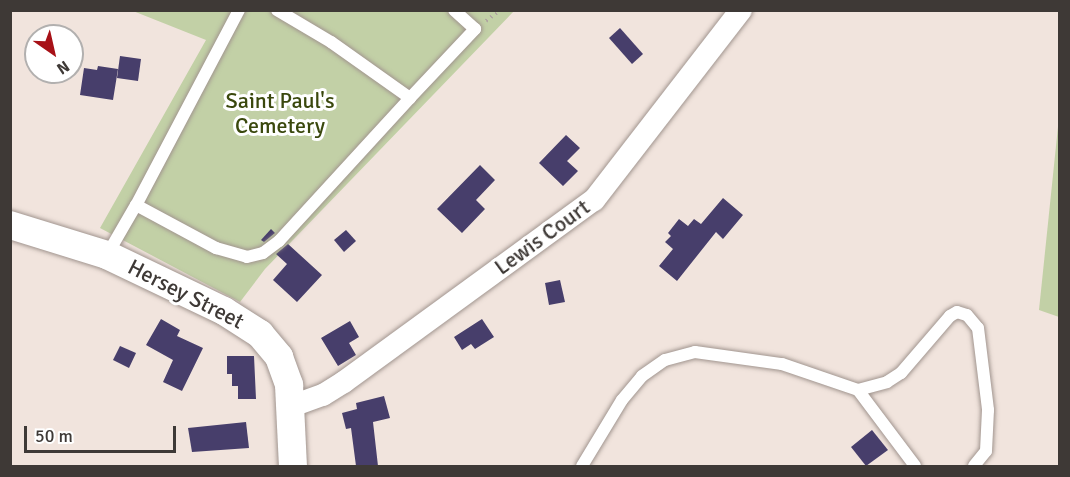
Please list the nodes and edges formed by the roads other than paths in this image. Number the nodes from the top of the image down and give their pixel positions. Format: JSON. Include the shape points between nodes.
{"nodes":[{"id":1,"x":239,"y":10,"type":"edge"},
{"id":2,"x":278,"y":10,"type":"edge"},
{"id":3,"x":454,"y":10,"type":"edge"},
{"id":4,"x":741,"y":10,"type":"edge"},
{"id":5,"x":410,"y":98,"type":"junction"},
{"id":6,"x":136,"y":205,"type":"junction"},
{"id":7,"x":10,"y":225,"type":"edge"},
{"id":8,"x":107,"y":255,"type":"junction"},
{"id":9,"x":858,"y":390,"type":"junction"},
{"id":10,"x":292,"y":406,"type":"junction"},
{"id":11,"x":293,"y":466,"type":"edge"},
{"id":12,"x":582,"y":466,"type":"edge"},
{"id":13,"x":915,"y":466,"type":"edge"},
{"id":14,"x":974,"y":466,"type":"edge"}],
"edges":[{"from":1,"to":6,"type":"lane"},
{"from":2,"to":5,"type":"lane"},
{"from":3,"to":5,"type":"lane","via":[[475,29]]},
{"from":4,"to":10,"type":"street","name":"Lewis Court","via":[[594,200],[344,382],[323,395]]},
{"from":5,"to":6,"type":"lane","via":[[279,241],[263,253],[247,257],[216,248]]},
{"from":6,"to":8,"type":"lane"},
{"from":7,"to":8,"type":"street","name":"Hersey Street"},
{"from":8,"to":10,"type":"street","name":"Hersey Street","via":[[224,311],[260,334],[279,357]]},
{"from":9,"to":12,"type":"lane","via":[[782,364],[714,352],[682,353],[652,368],[631,387]]},
{"from":9,"to":13,"type":"lane"},
{"from":9,"to":14,"type":"lane","via":[[887,382],[901,373],[950,316],[957,312],[967,315],[978,328],[988,410],[986,451]]},
{"from":10,"to":11,"type":"street","name":"Hersey Street"}]}
